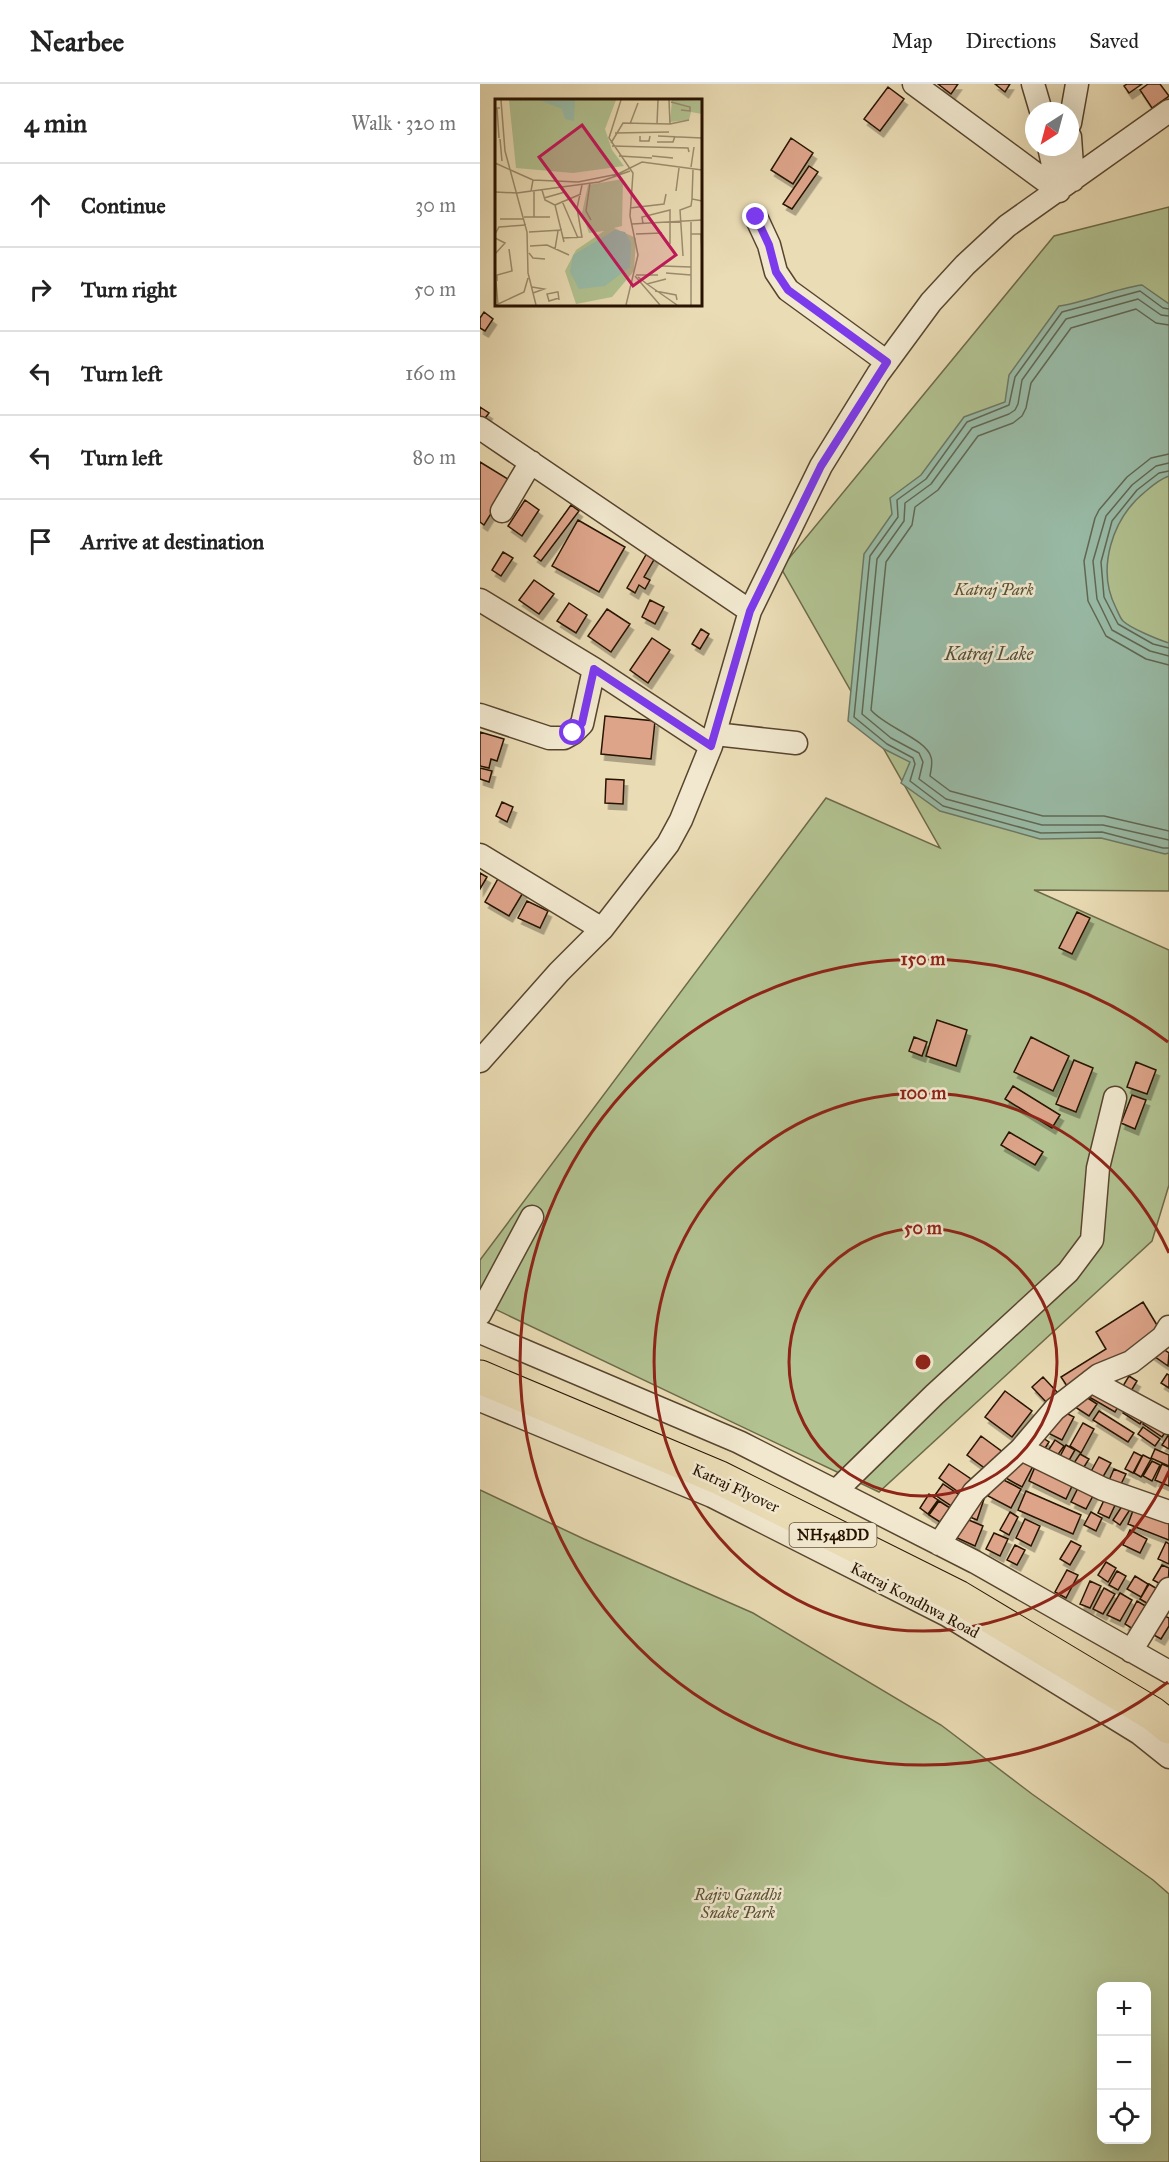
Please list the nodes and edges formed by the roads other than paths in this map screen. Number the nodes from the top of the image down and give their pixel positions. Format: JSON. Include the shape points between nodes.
{"nodes":[{"id":1,"x":914,"y":84,"type":"edge"},
{"id":2,"x":1033,"y":84,"type":"edge"},
{"id":3,"x":1077,"y":84,"type":"edge"},
{"id":4,"x":1038,"y":102,"type":"edge"},
{"id":5,"x":1074,"y":102,"type":"edge"},
{"id":6,"x":1169,"y":111,"type":"edge"},
{"id":7,"x":1053,"y":156,"type":"edge"},
{"id":8,"x":1068,"y":156,"type":"edge"},
{"id":9,"x":1066,"y":186,"type":"junction"},
{"id":10,"x":756,"y":217,"type":"dead end"},
{"id":11,"x":887,"y":362,"type":"junction"},
{"id":12,"x":480,"y":428,"type":"edge"},
{"id":13,"x":531,"y":462,"type":"junction"},
{"id":14,"x":501,"y":511,"type":"dead end"},
{"id":15,"x":480,"y":600,"type":"edge"},
{"id":16,"x":750,"y":611,"type":"junction"},
{"id":17,"x":594,"y":669,"type":"junction"},
{"id":18,"x":480,"y":715,"type":"edge"},
{"id":19,"x":713,"y":740,"type":"junction"},
{"id":20,"x":796,"y":743,"type":"dead end"},
{"id":21,"x":480,"y":855,"type":"edge"},
{"id":22,"x":602,"y":930,"type":"junction"},
{"id":23,"x":480,"y":1061,"type":"edge"},
{"id":24,"x":1115,"y":1098,"type":"dead end"},
{"id":25,"x":532,"y":1217,"type":"dead end"},
{"id":26,"x":480,"y":1314,"type":"edge"},
{"id":27,"x":1169,"y":1327,"type":"edge"},
{"id":28,"x":480,"y":1332,"type":"edge"},
{"id":29,"x":480,"y":1354,"type":"edge"},
{"id":30,"x":480,"y":1377,"type":"edge"},
{"id":31,"x":1091,"y":1381,"type":"junction"},
{"id":32,"x":480,"y":1400,"type":"edge"},
{"id":33,"x":1169,"y":1423,"type":"edge"},
{"id":34,"x":1022,"y":1449,"type":"junction"},
{"id":35,"x":836,"y":1491,"type":"junction"},
{"id":36,"x":1169,"y":1512,"type":"edge"},
{"id":37,"x":939,"y":1544,"type":"junction"},
{"id":38,"x":1169,"y":1589,"type":"edge"},
{"id":39,"x":1131,"y":1651,"type":"junction"},
{"id":40,"x":1169,"y":1672,"type":"edge"},
{"id":41,"x":1169,"y":1700,"type":"edge"},
{"id":42,"x":1169,"y":1727,"type":"edge"},
{"id":43,"x":1169,"y":1757,"type":"edge"}],
"edges":[{"from":1,"to":9,"type":"street"},
{"from":2,"to":4,"type":"street"},
{"from":3,"to":5,"type":"street"},
{"from":6,"to":9,"type":"street"},
{"from":7,"to":9,"type":"street"},
{"from":8,"to":9,"type":"street"},
{"from":9,"to":11,"type":"street","via":[[1007,226],[964,265]]},
{"from":10,"to":11,"type":"street","via":[[776,272],[788,290]]},
{"from":11,"to":16,"type":"street","via":[[821,466]]},
{"from":12,"to":13,"type":"street"},
{"from":13,"to":14,"type":"street"},
{"from":13,"to":16,"type":"street"},
{"from":15,"to":17,"type":"street"},
{"from":16,"to":19,"type":"street"},
{"from":17,"to":18,"type":"street","via":[[582,723],[564,738],[549,738]]},
{"from":17,"to":19,"type":"street"},
{"from":19,"to":20,"type":"street"},
{"from":19,"to":22,"type":"street","via":[[668,844]]},
{"from":21,"to":22,"type":"street"},
{"from":22,"to":23,"type":"street"},
{"from":24,"to":35,"type":"street","via":[[1098,1168],[1092,1240],[1068,1272]]},
{"from":25,"to":26,"type":"street"},
{"from":27,"to":31,"type":"street","via":[[1163,1337],[1131,1362]]},
{"from":28,"to":35,"type":"street","via":[[739,1442]]},
{"from":29,"to":41,"type":"highway","name":"Katraj Flyover","number":"NH548DD","via":[[729,1459],[968,1578]]},
{"from":30,"to":42,"type":"highway","name":"Katraj Flyover","number":"NH548DD","via":[[720,1478],[958,1597]]},
{"from":31,"to":33,"type":"street"},
{"from":31,"to":34,"type":"street","via":[[1055,1409]]},
{"from":32,"to":43,"type":"street","name":"Katraj Kondhwa Road","via":[[712,1496],[947,1615],[1138,1732]]},
{"from":34,"to":36,"type":"street","via":[[1103,1489]]},
{"from":34,"to":37,"type":"street","via":[[974,1492]]},
{"from":35,"to":37,"type":"street"},
{"from":37,"to":39,"type":"street"},
{"from":38,"to":39,"type":"street"},
{"from":39,"to":40,"type":"street"}]}
